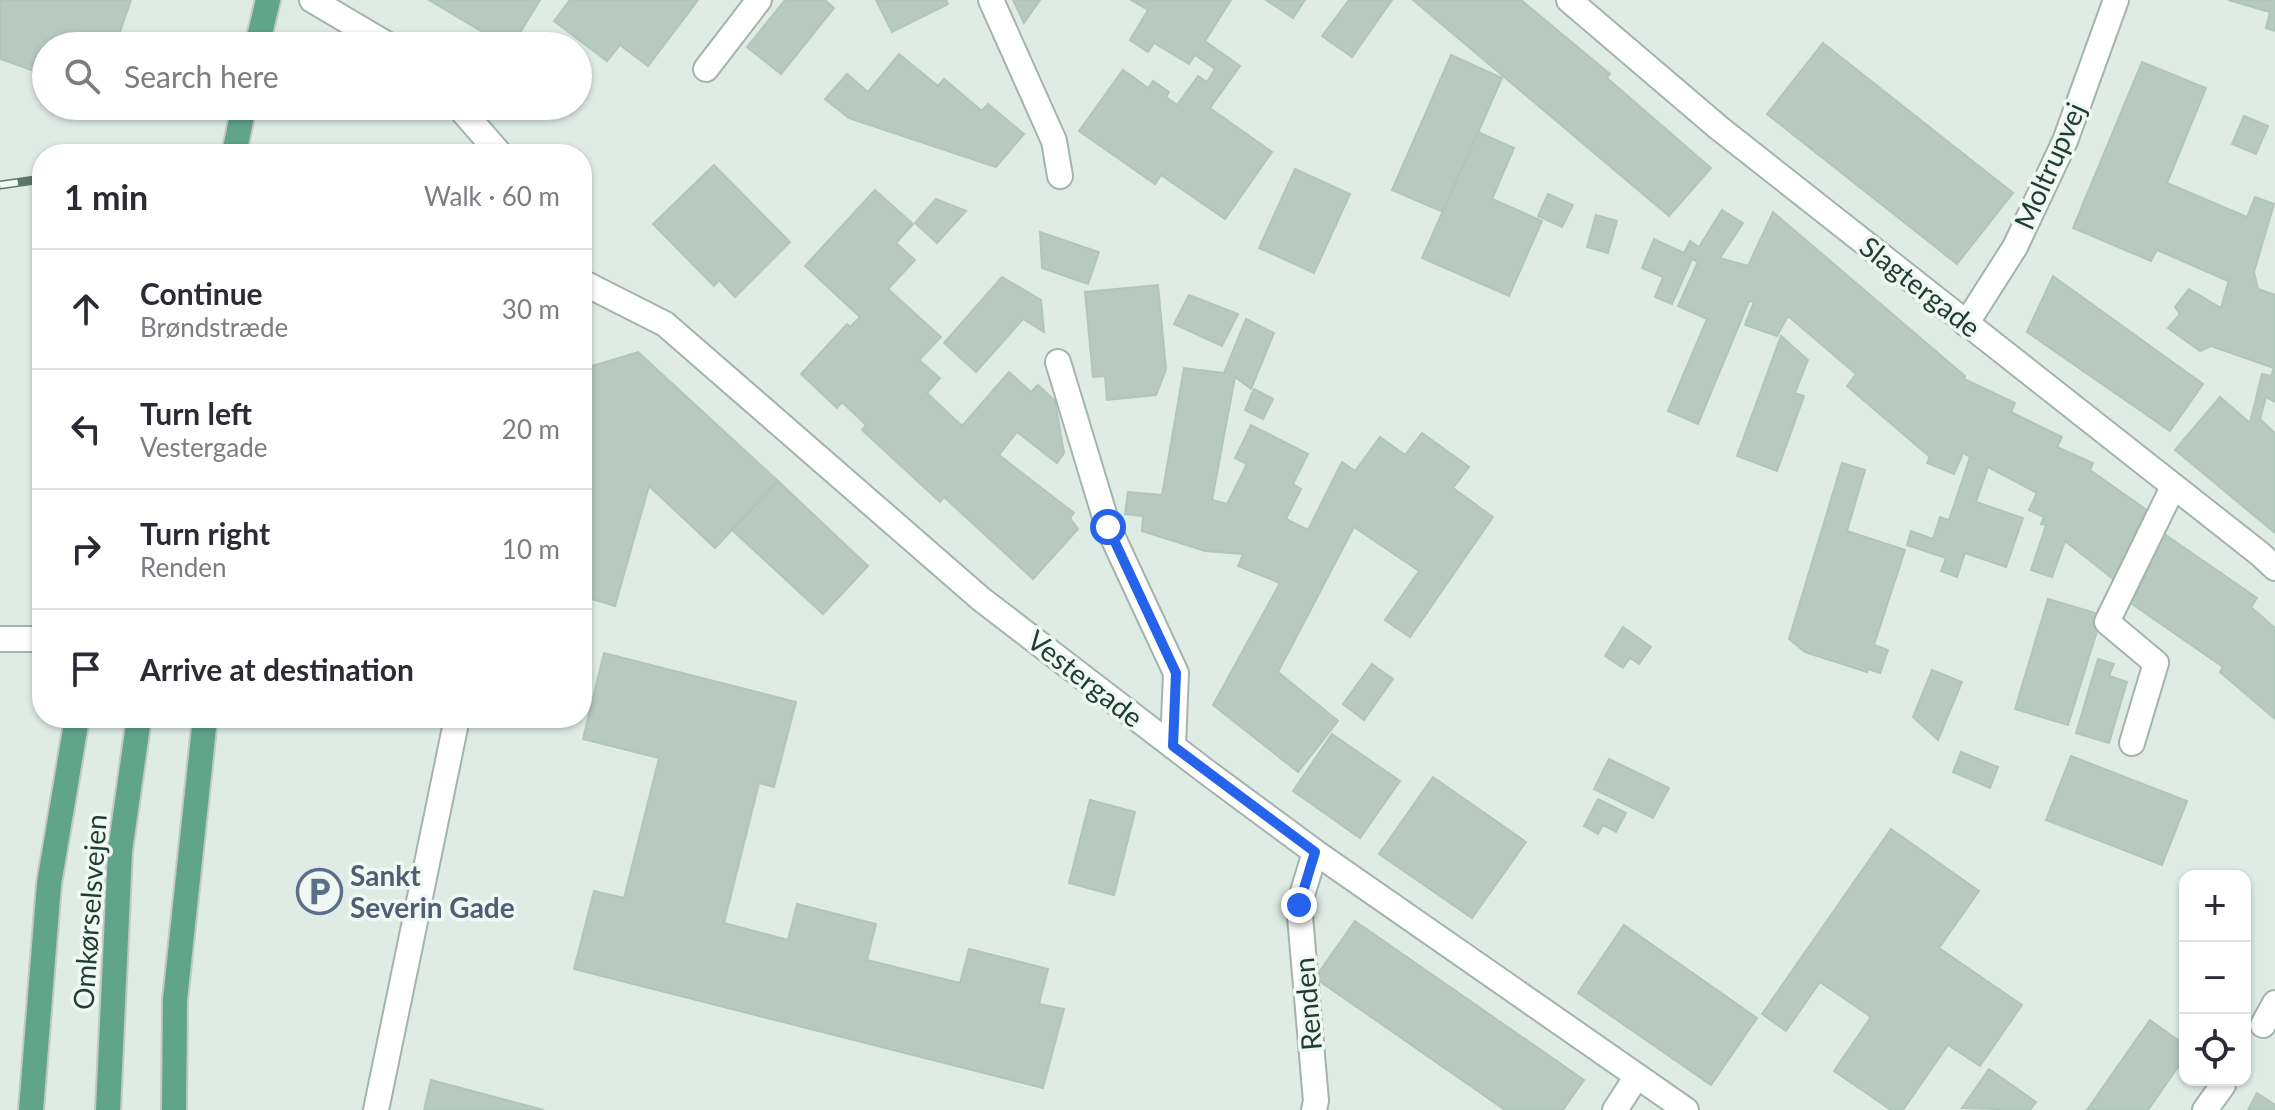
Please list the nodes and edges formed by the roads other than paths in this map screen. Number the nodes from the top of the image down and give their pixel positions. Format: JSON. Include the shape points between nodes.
{"nodes":[{"id":1,"x":268,"y":0,"type":"edge"},
{"id":2,"x":312,"y":0,"type":"edge"},
{"id":3,"x":759,"y":0,"type":"edge"},
{"id":4,"x":991,"y":0,"type":"edge"},
{"id":5,"x":1569,"y":0,"type":"edge"},
{"id":6,"x":2116,"y":0,"type":"edge"},
{"id":7,"x":260,"y":32,"type":"edge"},
{"id":8,"x":367,"y":32,"type":"edge"},
{"id":9,"x":706,"y":69,"type":"dead end"},
{"id":10,"x":241,"y":120,"type":"edge"},
{"id":11,"x":471,"y":120,"type":"edge"},
{"id":12,"x":236,"y":144,"type":"edge"},
{"id":13,"x":492,"y":144,"type":"edge"},
{"id":14,"x":1060,"y":176,"type":"dead end"},
{"id":15,"x":592,"y":287,"type":"edge"},
{"id":16,"x":1966,"y":324,"type":"junction"},
{"id":17,"x":1058,"y":362,"type":"dead end"},
{"id":18,"x":2173,"y":487,"type":"junction"},
{"id":19,"x":2275,"y":568,"type":"edge"},
{"id":20,"x":0,"y":639,"type":"edge"},
{"id":21,"x":32,"y":639,"type":"edge"},
{"id":22,"x":75,"y":728,"type":"edge"},
{"id":23,"x":138,"y":728,"type":"edge"},
{"id":24,"x":204,"y":728,"type":"edge"},
{"id":25,"x":455,"y":728,"type":"edge"},
{"id":26,"x":2132,"y":743,"type":"dead end"},
{"id":27,"x":1173,"y":746,"type":"junction"},
{"id":28,"x":1315,"y":852,"type":"junction"},
{"id":29,"x":2275,"y":1003,"type":"edge"},
{"id":30,"x":2263,"y":1025,"type":"dead end"},
{"id":31,"x":1637,"y":1076,"type":"junction"},
{"id":32,"x":2222,"y":1086,"type":"edge"},
{"id":33,"x":31,"y":1110,"type":"edge"},
{"id":34,"x":108,"y":1110,"type":"edge"},
{"id":35,"x":174,"y":1110,"type":"edge"},
{"id":36,"x":376,"y":1110,"type":"edge"},
{"id":37,"x":1314,"y":1110,"type":"edge"},
{"id":38,"x":1615,"y":1110,"type":"edge"},
{"id":39,"x":1686,"y":1110,"type":"edge"},
{"id":40,"x":2205,"y":1110,"type":"edge"}],
"edges":[{"from":1,"to":7,"type":"main road"},
{"from":2,"to":8,"type":"street"},
{"from":3,"to":9,"type":"street"},
{"from":4,"to":14,"type":"street","via":[[1054,141]]},
{"from":5,"to":16,"type":"street","name":"Slagtergade","via":[[1719,128]]},
{"from":6,"to":16,"type":"street","name":"Moltrupvej","via":[[2065,141],[2015,247]]},
{"from":10,"to":12,"type":"main road"},
{"from":11,"to":13,"type":"street"},
{"from":15,"to":27,"type":"street","name":"Vestergade","via":[[665,324],[981,599]]},
{"from":16,"to":18,"type":"street","name":"Slagtergade"},
{"from":17,"to":27,"type":"street","via":[[1108,527],[1176,673]]},
{"from":18,"to":19,"type":"street","name":"Slagtergade"},
{"from":18,"to":26,"type":"street","via":[[2107,622],[2156,663]]},
{"from":20,"to":21,"type":"street"},
{"from":22,"to":33,"type":"main road","via":[[49,884]]},
{"from":23,"to":34,"type":"main road","name":"Omkørselsvejen","via":[[120,851]]},
{"from":24,"to":35,"type":"main road","via":[[175,1000]]},
{"from":25,"to":36,"type":"street"},
{"from":27,"to":28,"type":"street","name":"Vestergade"},
{"from":28,"to":31,"type":"street","name":"Vestergade"},
{"from":28,"to":37,"type":"street","name":"Renden","via":[[1299,905]]},
{"from":29,"to":30,"type":"street"},
{"from":31,"to":38,"type":"street"},
{"from":31,"to":39,"type":"street","name":"Vestergade"},
{"from":32,"to":40,"type":"street"}]}
